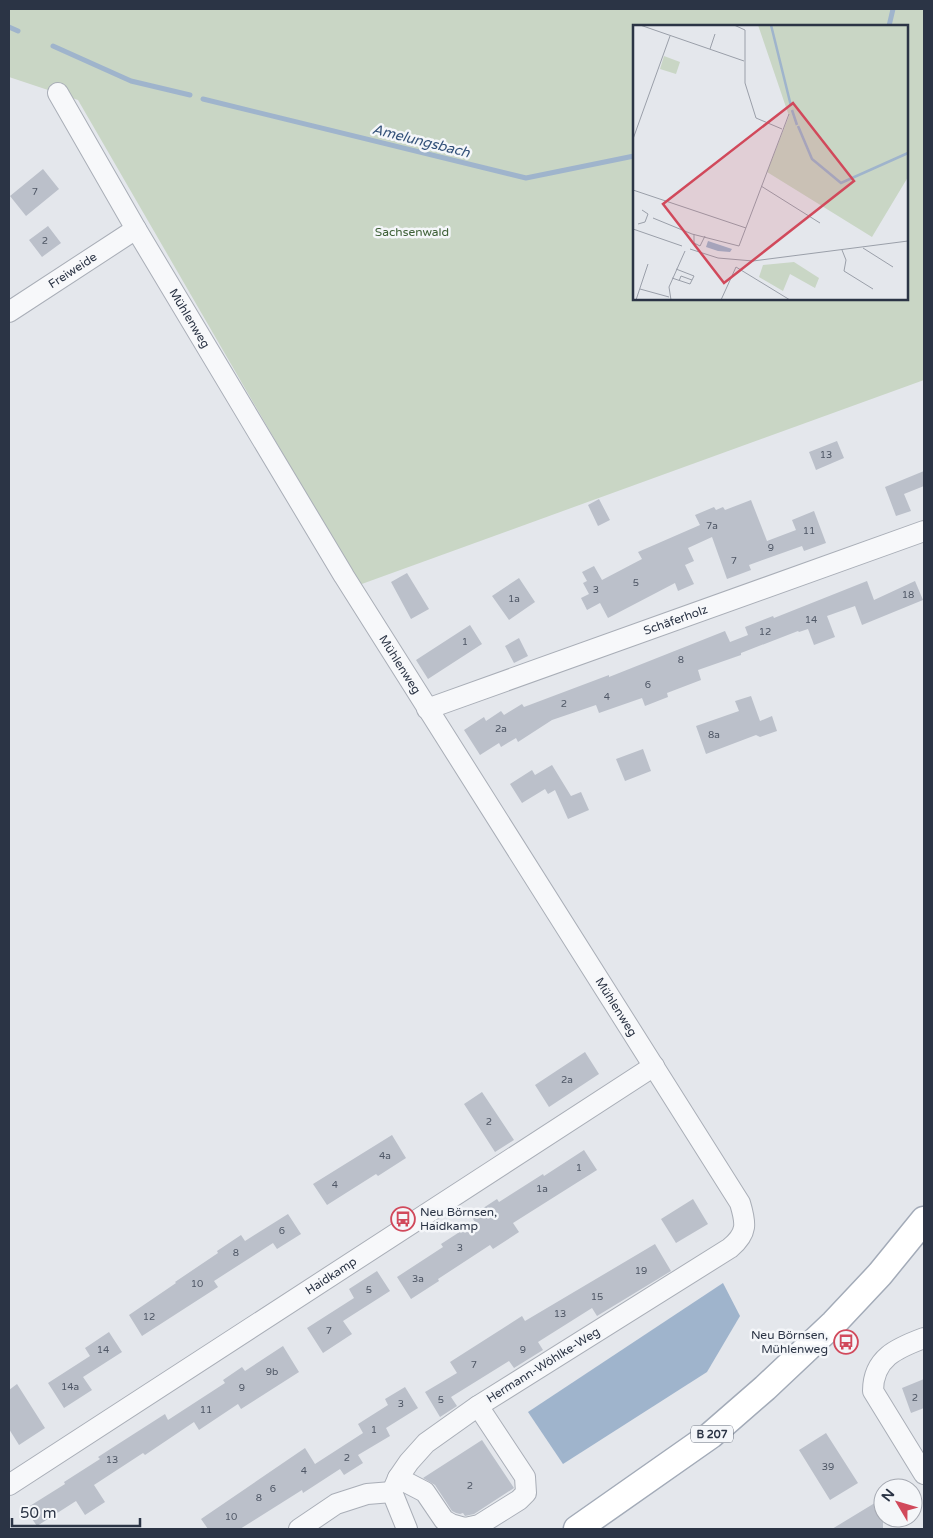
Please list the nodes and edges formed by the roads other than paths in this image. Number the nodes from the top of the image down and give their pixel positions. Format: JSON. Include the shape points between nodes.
{"nodes":[{"id":1,"x":58,"y":93,"type":"dead end"},
{"id":2,"x":136,"y":229,"type":"junction"},
{"id":3,"x":9,"y":312,"type":"edge"},
{"id":4,"x":924,"y":530,"type":"edge"},
{"id":5,"x":428,"y":709,"type":"junction"},
{"id":6,"x":654,"y":1066,"type":"junction"},
{"id":7,"x":924,"y":1220,"type":"edge"},
{"id":8,"x":744,"y":1232,"type":"joint"},
{"id":9,"x":924,"y":1338,"type":"edge"},
{"id":10,"x":478,"y":1406,"type":"junction"},
{"id":11,"x":924,"y":1474,"type":"edge"},
{"id":12,"x":9,"y":1485,"type":"edge"},
{"id":13,"x":395,"y":1485,"type":"junction"},
{"id":14,"x":299,"y":1529,"type":"edge"},
{"id":15,"x":407,"y":1529,"type":"edge"},
{"id":16,"x":577,"y":1529,"type":"edge"}],
"edges":[{"from":1,"to":2,"type":"street","name":"Mühlenweg"},
{"from":2,"to":3,"type":"street","name":"Freiweide"},
{"from":2,"to":5,"type":"street","name":"Mühlenweg","via":[[344,576]]},
{"from":4,"to":5,"type":"street","name":"Schäferholz"},
{"from":5,"to":6,"type":"street","name":"Mühlenweg"},
{"from":6,"to":8,"type":"street","name":"Mühlenweg","via":[[740,1203]]},
{"from":6,"to":12,"type":"street","name":"Haidkamp"},
{"from":7,"to":16,"type":"main road","number":"B 207","via":[[834,1323],[765,1388],[711,1435]]},
{"from":8,"to":10,"type":"street","name":"Hermann-Wöhlke-Weg","via":[[730,1248]]},
{"from":9,"to":11,"type":"street","via":[[898,1348],[882,1362],[873,1381],[873,1391]]},
{"from":10,"to":13,"type":"street","name":"Hermann-Wöhlke-Weg","via":[[426,1443]]},
{"from":10,"to":13,"type":"street","via":[[525,1477],[526,1493],[519,1500],[479,1525],[465,1528],[444,1520],[425,1492]]},
{"from":13,"to":14,"type":"street","via":[[336,1504]]},
{"from":13,"to":15,"type":"street"}]}
